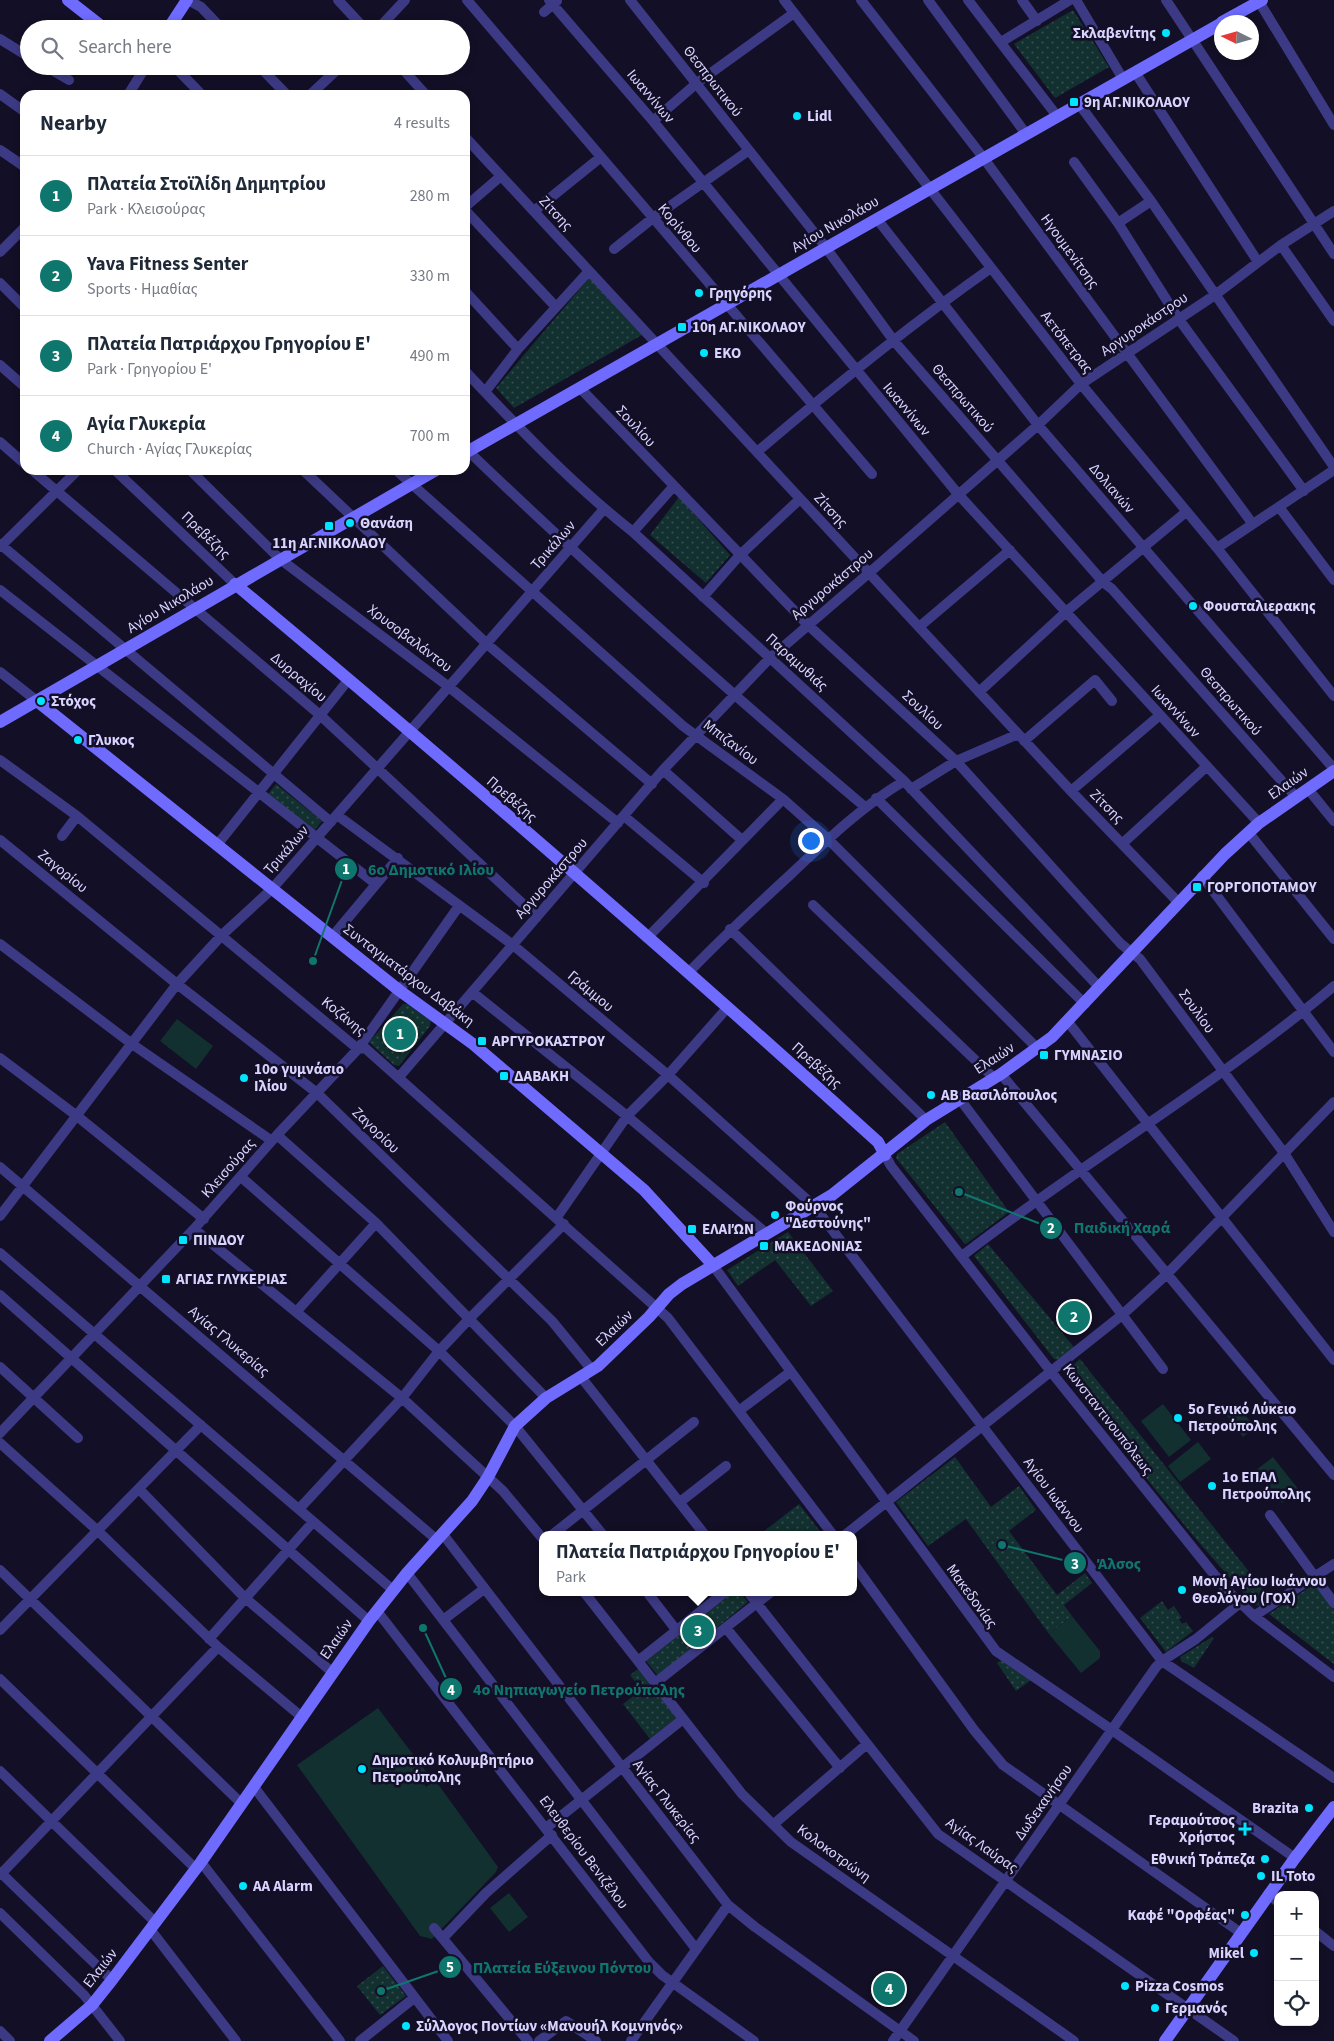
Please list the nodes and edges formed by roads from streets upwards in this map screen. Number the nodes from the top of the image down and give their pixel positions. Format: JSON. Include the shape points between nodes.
{"nodes":[{"id":1,"x":68,"y":0,"type":"edge"},
{"id":2,"x":338,"y":0,"type":"edge"},
{"id":3,"x":405,"y":0,"type":"edge"},
{"id":4,"x":467,"y":0,"type":"edge"},
{"id":5,"x":630,"y":0,"type":"edge"},
{"id":6,"x":784,"y":0,"type":"edge"},
{"id":7,"x":861,"y":0,"type":"edge"},
{"id":8,"x":928,"y":0,"type":"edge"},
{"id":9,"x":1022,"y":0,"type":"edge"},
{"id":10,"x":1070,"y":0,"type":"edge"},
{"id":11,"x":1076,"y":0,"type":"edge"},
{"id":12,"x":1166,"y":0,"type":"edge"},
{"id":13,"x":1260,"y":0,"type":"edge"},
{"id":14,"x":185,"y":1,"type":"edge"},
{"id":15,"x":553,"y":1,"type":"edge"},
{"id":16,"x":972,"y":1,"type":"edge"},
{"id":17,"x":544,"y":12,"type":"dead end"},
{"id":18,"x":794,"y":12,"type":"junction"},
{"id":19,"x":1235,"y":15,"type":"edge"},
{"id":20,"x":94,"y":20,"type":"edge"},
{"id":21,"x":173,"y":20,"type":"edge"},
{"id":22,"x":213,"y":20,"type":"edge"},
{"id":23,"x":357,"y":20,"type":"edge"},
{"id":24,"x":386,"y":20,"type":"edge"},
{"id":25,"x":1037,"y":21,"type":"junction"},
{"id":26,"x":1214,"y":28,"type":"edge"},
{"id":27,"x":0,"y":39,"type":"edge"},
{"id":28,"x":1194,"y":39,"type":"junction"},
{"id":29,"x":1001,"y":42,"type":"junction"},
{"id":30,"x":20,"y":51,"type":"edge"},
{"id":31,"x":1135,"y":72,"type":"junction"},
{"id":32,"x":60,"y":75,"type":"edge"},
{"id":33,"x":140,"y":75,"type":"edge"},
{"id":34,"x":183,"y":75,"type":"edge"},
{"id":35,"x":268,"y":75,"type":"edge"},
{"id":36,"x":331,"y":75,"type":"edge"},
{"id":37,"x":407,"y":75,"type":"edge"},
{"id":38,"x":1123,"y":79,"type":"junction"},
{"id":39,"x":68,"y":80,"type":"dead end"},
{"id":40,"x":697,"y":83,"type":"junction"},
{"id":41,"x":131,"y":90,"type":"edge"},
{"id":42,"x":197,"y":90,"type":"edge"},
{"id":43,"x":282,"y":90,"type":"edge"},
{"id":44,"x":315,"y":90,"type":"edge"},
{"id":45,"x":419,"y":90,"type":"edge"},
{"id":46,"x":0,"y":94,"type":"edge"},
{"id":47,"x":1079,"y":104,"type":"junction"},
{"id":48,"x":20,"y":108,"type":"edge"},
{"id":49,"x":1057,"y":116,"type":"junction"},
{"id":50,"x":653,"y":122,"type":"junction"},
{"id":51,"x":1334,"y":125,"type":"edge"},
{"id":52,"x":1026,"y":134,"type":"junction"},
{"id":53,"x":470,"y":142,"type":"edge"},
{"id":54,"x":0,"y":150,"type":"edge"},
{"id":55,"x":748,"y":151,"type":"junction"},
{"id":56,"x":601,"y":157,"type":"junction"},
{"id":57,"x":983,"y":158,"type":"junction"},
{"id":58,"x":1074,"y":162,"type":"dead end"},
{"id":59,"x":20,"y":163,"type":"edge"},
{"id":60,"x":501,"y":176,"type":"junction"},
{"id":61,"x":703,"y":184,"type":"junction"},
{"id":62,"x":931,"y":188,"type":"junction"},
{"id":63,"x":1152,"y":200,"type":"junction"},
{"id":64,"x":470,"y":204,"type":"edge"},
{"id":65,"x":534,"y":211,"type":"junction"},
{"id":66,"x":1334,"y":211,"type":"edge"},
{"id":67,"x":470,"y":213,"type":"edge"},
{"id":68,"x":652,"y":218,"type":"junction"},
{"id":69,"x":877,"y":219,"type":"junction"},
{"id":70,"x":1118,"y":223,"type":"junction"},
{"id":71,"x":1313,"y":224,"type":"junction"},
{"id":72,"x":20,"y":231,"type":"edge"},
{"id":73,"x":1281,"y":245,"type":"junction"},
{"id":74,"x":826,"y":248,"type":"junction"},
{"id":75,"x":614,"y":249,"type":"dead end"},
{"id":76,"x":0,"y":252,"type":"edge"},
{"id":77,"x":1334,"y":254,"type":"edge"},
{"id":78,"x":1258,"y":262,"type":"junction"},
{"id":79,"x":991,"y":268,"type":"junction"},
{"id":80,"x":589,"y":271,"type":"junction"},
{"id":81,"x":778,"y":275,"type":"junction"},
{"id":82,"x":0,"y":283,"type":"edge"},
{"id":83,"x":1215,"y":294,"type":"junction"},
{"id":84,"x":470,"y":296,"type":"edge"},
{"id":85,"x":943,"y":302,"type":"junction"},
{"id":86,"x":20,"y":303,"type":"edge"},
{"id":87,"x":725,"y":305,"type":"junction"},
{"id":88,"x":556,"y":307,"type":"junction"},
{"id":89,"x":1178,"y":318,"type":"junction"},
{"id":90,"x":1334,"y":321,"type":"edge"},
{"id":91,"x":894,"y":341,"type":"junction"},
{"id":92,"x":657,"y":344,"type":"junction"},
{"id":93,"x":518,"y":349,"type":"junction"},
{"id":94,"x":1126,"y":354,"type":"junction"},
{"id":95,"x":0,"y":365,"type":"edge"},
{"id":96,"x":856,"y":371,"type":"junction"},
{"id":97,"x":470,"y":376,"type":"edge"},
{"id":98,"x":20,"y":383,"type":"edge"},
{"id":99,"x":1081,"y":384,"type":"junction"},
{"id":100,"x":580,"y":388,"type":"junction"},
{"id":101,"x":485,"y":392,"type":"junction"},
{"id":102,"x":813,"y":404,"type":"junction"},
{"id":103,"x":516,"y":424,"type":"junction"},
{"id":104,"x":1038,"y":425,"type":"junction"},
{"id":105,"x":0,"y":442,"type":"edge"},
{"id":106,"x":470,"y":449,"type":"edge"},
{"id":107,"x":756,"y":452,"type":"junction"},
{"id":108,"x":470,"y":455,"type":"edge"},
{"id":109,"x":20,"y":460,"type":"edge"},
{"id":110,"x":997,"y":460,"type":"junction"},
{"id":111,"x":1334,"y":469,"type":"edge"},
{"id":112,"x":872,"y":474,"type":"dead end"},
{"id":113,"x":38,"y":475,"type":"edge"},
{"id":114,"x":73,"y":475,"type":"edge"},
{"id":115,"x":120,"y":475,"type":"edge"},
{"id":116,"x":195,"y":475,"type":"edge"},
{"id":117,"x":308,"y":475,"type":"edge"},
{"id":118,"x":401,"y":475,"type":"edge"},
{"id":119,"x":427,"y":475,"type":"edge"},
{"id":120,"x":411,"y":484,"type":"junction"},
{"id":121,"x":673,"y":487,"type":"junction"},
{"id":122,"x":57,"y":491,"type":"junction"},
{"id":123,"x":1304,"y":492,"type":"junction"},
{"id":124,"x":958,"y":494,"type":"junction"},
{"id":125,"x":800,"y":499,"type":"junction"},
{"id":126,"x":1280,"y":507,"type":"junction"},
{"id":127,"x":604,"y":509,"type":"junction"},
{"id":128,"x":1186,"y":512,"type":"junction"},
{"id":129,"x":353,"y":517,"type":"junction"},
{"id":130,"x":1252,"y":523,"type":"junction"},
{"id":131,"x":632,"y":532,"type":"junction"},
{"id":132,"x":1,"y":546,"type":"edge"},
{"id":133,"x":1142,"y":547,"type":"junction"},
{"id":134,"x":570,"y":548,"type":"junction"},
{"id":135,"x":1217,"y":548,"type":"junction"},
{"id":136,"x":1010,"y":550,"type":"junction"},
{"id":137,"x":739,"y":556,"type":"junction"},
{"id":138,"x":280,"y":558,"type":"junction"},
{"id":139,"x":869,"y":573,"type":"junction"},
{"id":140,"x":1334,"y":580,"type":"edge"},
{"id":141,"x":1102,"y":582,"type":"junction"},
{"id":142,"x":235,"y":584,"type":"junction"},
{"id":143,"x":0,"y":590,"type":"edge"},
{"id":144,"x":533,"y":591,"type":"junction"},
{"id":145,"x":703,"y":597,"type":"junction"},
{"id":146,"x":194,"y":609,"type":"junction"},
{"id":147,"x":1067,"y":612,"type":"junction"},
{"id":148,"x":807,"y":624,"type":"junction"},
{"id":149,"x":919,"y":627,"type":"junction"},
{"id":150,"x":487,"y":644,"type":"junction"},
{"id":151,"x":125,"y":649,"type":"junction"},
{"id":152,"x":769,"y":659,"type":"junction"},
{"id":153,"x":96,"y":666,"type":"junction"},
{"id":154,"x":0,"y":672,"type":"edge"},
{"id":155,"x":349,"y":679,"type":"junction"},
{"id":156,"x":449,"y":687,"type":"junction"},
{"id":157,"x":979,"y":692,"type":"junction"},
{"id":158,"x":733,"y":696,"type":"junction"},
{"id":159,"x":1334,"y":696,"type":"edge"},
{"id":160,"x":36,"y":701,"type":"junction"},
{"id":161,"x":1112,"y":701,"type":"dead end"},
{"id":162,"x":320,"y":715,"type":"junction"},
{"id":163,"x":1160,"y":715,"type":"junction"},
{"id":164,"x":0,"y":722,"type":"edge"},
{"id":165,"x":410,"y":731,"type":"junction"},
{"id":166,"x":696,"y":734,"type":"junction"},
{"id":167,"x":1021,"y":737,"type":"junction"},
{"id":168,"x":0,"y":760,"type":"edge"},
{"id":169,"x":956,"y":761,"type":"junction"},
{"id":170,"x":1206,"y":767,"type":"junction"},
{"id":171,"x":378,"y":768,"type":"junction"},
{"id":172,"x":664,"y":770,"type":"junction"},
{"id":173,"x":1334,"y":770,"type":"edge"},
{"id":174,"x":275,"y":775,"type":"junction"},
{"id":175,"x":904,"y":781,"type":"junction"},
{"id":176,"x":652,"y":784,"type":"junction"},
{"id":177,"x":910,"y":789,"type":"junction"},
{"id":178,"x":1308,"y":789,"type":"junction"},
{"id":179,"x":1071,"y":791,"type":"junction"},
{"id":180,"x":260,"y":793,"type":"junction"},
{"id":181,"x":1296,"y":797,"type":"junction"},
{"id":182,"x":876,"y":798,"type":"junction"},
{"id":183,"x":783,"y":799,"type":"junction"},
{"id":184,"x":865,"y":807,"type":"junction"},
{"id":185,"x":77,"y":816,"type":"junction"},
{"id":186,"x":334,"y":818,"type":"junction"},
{"id":187,"x":621,"y":820,"type":"junction"},
{"id":188,"x":1334,"y":821,"type":"edge"},
{"id":189,"x":1259,"y":823,"type":"junction"},
{"id":190,"x":1248,"y":832,"type":"junction"},
{"id":191,"x":62,"y":836,"type":"dead end"},
{"id":192,"x":317,"y":838,"type":"junction"},
{"id":193,"x":828,"y":839,"type":"junction"},
{"id":194,"x":0,"y":840,"type":"edge"},
{"id":195,"x":742,"y":840,"type":"junction"},
{"id":196,"x":1123,"y":843,"type":"junction"},
{"id":197,"x":217,"y":846,"type":"junction"},
{"id":198,"x":398,"y":858,"type":"junction"},
{"id":199,"x":574,"y":874,"type":"junction"},
{"id":200,"x":1202,"y":876,"type":"junction"},
{"id":201,"x":704,"y":883,"type":"junction"},
{"id":202,"x":376,"y":884,"type":"junction"},
{"id":203,"x":272,"y":889,"type":"junction"},
{"id":204,"x":1178,"y":902,"type":"junction"},
{"id":205,"x":813,"y":905,"type":"dead end"},
{"id":206,"x":459,"y":906,"type":"junction"},
{"id":207,"x":537,"y":917,"type":"junction"},
{"id":208,"x":730,"y":929,"type":"junction"},
{"id":209,"x":222,"y":935,"type":"junction"},
{"id":210,"x":332,"y":937,"type":"junction"},
{"id":211,"x":647,"y":938,"type":"junction"},
{"id":212,"x":1334,"y":939,"type":"edge"},
{"id":213,"x":0,"y":944,"type":"edge"},
{"id":214,"x":513,"y":945,"type":"junction"},
{"id":215,"x":1132,"y":952,"type":"junction"},
{"id":216,"x":688,"y":973,"type":"junction"},
{"id":217,"x":177,"y":984,"type":"junction"},
{"id":218,"x":1334,"y":986,"type":"edge"},
{"id":219,"x":1099,"y":987,"type":"junction"},
{"id":220,"x":400,"y":991,"type":"junction"},
{"id":221,"x":472,"y":992,"type":"junction"},
{"id":222,"x":1085,"y":1004,"type":"junction"},
{"id":223,"x":728,"y":1006,"type":"junction"},
{"id":224,"x":1304,"y":1011,"type":"junction"},
{"id":225,"x":446,"y":1022,"type":"junction"},
{"id":226,"x":1068,"y":1022,"type":"junction"},
{"id":227,"x":132,"y":1044,"type":"junction"},
{"id":228,"x":1037,"y":1048,"type":"junction"},
{"id":229,"x":358,"y":1049,"type":"junction"},
{"id":230,"x":1334,"y":1052,"type":"edge"},
{"id":231,"x":0,"y":1058,"type":"edge"},
{"id":232,"x":1223,"y":1073,"type":"junction"},
{"id":233,"x":668,"y":1075,"type":"junction"},
{"id":234,"x":997,"y":1076,"type":"junction"},
{"id":235,"x":399,"y":1077,"type":"junction"},
{"id":236,"x":317,"y":1093,"type":"junction"},
{"id":237,"x":959,"y":1098,"type":"junction"},
{"id":238,"x":1332,"y":1107,"type":"edge"},
{"id":239,"x":77,"y":1116,"type":"junction"},
{"id":240,"x":627,"y":1116,"type":"junction"},
{"id":241,"x":926,"y":1120,"type":"junction"},
{"id":242,"x":1150,"y":1124,"type":"junction"},
{"id":243,"x":274,"y":1138,"type":"junction"},
{"id":244,"x":1284,"y":1153,"type":"junction"},
{"id":245,"x":602,"y":1154,"type":"junction"},
{"id":246,"x":885,"y":1154,"type":"junction"},
{"id":247,"x":0,"y":1167,"type":"edge"},
{"id":248,"x":1080,"y":1171,"type":"junction"},
{"id":249,"x":241,"y":1177,"type":"junction"},
{"id":250,"x":24,"y":1186,"type":"junction"},
{"id":251,"x":1036,"y":1202,"type":"junction"},
{"id":252,"x":814,"y":1206,"type":"junction"},
{"id":253,"x":0,"y":1216,"type":"edge"},
{"id":254,"x":1222,"y":1216,"type":"junction"},
{"id":255,"x":204,"y":1219,"type":"junction"},
{"id":256,"x":561,"y":1221,"type":"junction"},
{"id":257,"x":376,"y":1223,"type":"junction"},
{"id":258,"x":194,"y":1229,"type":"junction"},
{"id":259,"x":1334,"y":1232,"type":"edge"},
{"id":260,"x":766,"y":1233,"type":"junction"},
{"id":261,"x":0,"y":1254,"type":"edge"},
{"id":262,"x":962,"y":1256,"type":"junction"},
{"id":263,"x":341,"y":1264,"type":"junction"},
{"id":264,"x":712,"y":1264,"type":"junction"},
{"id":265,"x":1167,"y":1274,"type":"junction"},
{"id":266,"x":507,"y":1279,"type":"junction"},
{"id":267,"x":141,"y":1286,"type":"junction"},
{"id":268,"x":0,"y":1295,"type":"edge"},
{"id":269,"x":657,"y":1306,"type":"junction"},
{"id":270,"x":297,"y":1311,"type":"junction"},
{"id":271,"x":1122,"y":1315,"type":"junction"},
{"id":272,"x":470,"y":1318,"type":"junction"},
{"id":273,"x":94,"y":1334,"type":"junction"},
{"id":274,"x":439,"y":1351,"type":"junction"},
{"id":275,"x":72,"y":1358,"type":"junction"},
{"id":276,"x":1334,"y":1360,"type":"edge"},
{"id":277,"x":0,"y":1367,"type":"edge"},
{"id":278,"x":1162,"y":1369,"type":"dead end"},
{"id":279,"x":592,"y":1370,"type":"junction"},
{"id":280,"x":789,"y":1372,"type":"junction"},
{"id":281,"x":1052,"y":1373,"type":"junction"},
{"id":282,"x":581,"y":1377,"type":"junction"},
{"id":283,"x":33,"y":1398,"type":"junction"},
{"id":284,"x":402,"y":1398,"type":"junction"},
{"id":285,"x":546,"y":1398,"type":"junction"},
{"id":286,"x":740,"y":1410,"type":"junction"},
{"id":287,"x":694,"y":1422,"type":"dead end"},
{"id":288,"x":201,"y":1425,"type":"junction"},
{"id":289,"x":515,"y":1426,"type":"junction"},
{"id":290,"x":983,"y":1427,"type":"junction"},
{"id":291,"x":0,"y":1433,"type":"edge"},
{"id":292,"x":78,"y":1438,"type":"dead end"},
{"id":293,"x":0,"y":1443,"type":"edge"},
{"id":294,"x":176,"y":1451,"type":"junction"},
{"id":295,"x":345,"y":1459,"type":"junction"},
{"id":296,"x":647,"y":1460,"type":"junction"},
{"id":297,"x":726,"y":1466,"type":"dead end"},
{"id":298,"x":1334,"y":1475,"type":"edge"},
{"id":299,"x":488,"y":1477,"type":"junction"},
{"id":300,"x":139,"y":1489,"type":"junction"},
{"id":301,"x":680,"y":1502,"type":"junction"},
{"id":302,"x":886,"y":1503,"type":"junction"},
{"id":303,"x":299,"y":1509,"type":"junction"},
{"id":304,"x":582,"y":1509,"type":"junction"},
{"id":305,"x":1270,"y":1515,"type":"dead end"},
{"id":306,"x":313,"y":1522,"type":"junction"},
{"id":307,"x":98,"y":1530,"type":"junction"},
{"id":308,"x":557,"y":1531,"type":"edge"},
{"id":309,"x":600,"y":1531,"type":"edge"},
{"id":310,"x":702,"y":1531,"type":"edge"},
{"id":311,"x":829,"y":1531,"type":"edge"},
{"id":312,"x":850,"y":1531,"type":"edge"},
{"id":313,"x":539,"y":1534,"type":"edge"},
{"id":314,"x":439,"y":1536,"type":"junction"},
{"id":315,"x":288,"y":1550,"type":"junction"},
{"id":316,"x":1334,"y":1564,"type":"edge"},
{"id":317,"x":857,"y":1568,"type":"edge"},
{"id":318,"x":0,"y":1570,"type":"edge"},
{"id":319,"x":407,"y":1573,"type":"junction"},
{"id":320,"x":1315,"y":1577,"type":"junction"},
{"id":321,"x":484,"y":1589,"type":"junction"},
{"id":322,"x":393,"y":1590,"type":"junction"},
{"id":323,"x":587,"y":1596,"type":"edge"},
{"id":324,"x":650,"y":1596,"type":"edge"},
{"id":325,"x":720,"y":1596,"type":"edge"},
{"id":326,"x":751,"y":1596,"type":"edge"},
{"id":327,"x":766,"y":1596,"type":"edge"},
{"id":328,"x":244,"y":1597,"type":"junction"},
{"id":329,"x":31,"y":1598,"type":"junction"},
{"id":330,"x":1240,"y":1603,"type":"junction"},
{"id":331,"x":1334,"y":1603,"type":"edge"},
{"id":332,"x":757,"y":1604,"type":"junction"},
{"id":333,"x":373,"y":1616,"type":"junction"},
{"id":334,"x":1254,"y":1616,"type":"junction"},
{"id":335,"x":443,"y":1620,"type":"junction"},
{"id":336,"x":726,"y":1628,"type":"junction"},
{"id":337,"x":0,"y":1630,"type":"edge"},
{"id":338,"x":677,"y":1631,"type":"junction"},
{"id":339,"x":209,"y":1639,"type":"junction"},
{"id":340,"x":218,"y":1647,"type":"junction"},
{"id":341,"x":638,"y":1661,"type":"junction"},
{"id":342,"x":1162,"y":1661,"type":"junction"},
{"id":343,"x":332,"y":1672,"type":"junction"},
{"id":344,"x":1334,"y":1677,"type":"edge"},
{"id":345,"x":0,"y":1679,"type":"edge"},
{"id":346,"x":655,"y":1683,"type":"junction"},
{"id":347,"x":152,"y":1716,"type":"junction"},
{"id":348,"x":303,"y":1718,"type":"junction"},
{"id":349,"x":683,"y":1719,"type":"junction"},
{"id":350,"x":1112,"y":1730,"type":"junction"},
{"id":351,"x":867,"y":1744,"type":"junction"},
{"id":352,"x":623,"y":1768,"type":"junction"},
{"id":353,"x":840,"y":1768,"type":"junction"},
{"id":354,"x":0,"y":1771,"type":"edge"},
{"id":355,"x":96,"y":1774,"type":"junction"},
{"id":356,"x":1334,"y":1778,"type":"edge"},
{"id":357,"x":254,"y":1787,"type":"junction"},
{"id":358,"x":580,"y":1800,"type":"junction"},
{"id":359,"x":241,"y":1803,"type":"junction"},
{"id":360,"x":1060,"y":1805,"type":"junction"},
{"id":361,"x":1334,"y":1807,"type":"edge"},
{"id":362,"x":52,"y":1820,"type":"junction"},
{"id":363,"x":774,"y":1824,"type":"junction"},
{"id":364,"x":549,"y":1831,"type":"junction"},
{"id":365,"x":1294,"y":1858,"type":"junction"},
{"id":366,"x":198,"y":1866,"type":"junction"},
{"id":367,"x":0,"y":1874,"type":"edge"},
{"id":368,"x":1007,"y":1880,"type":"junction"},
{"id":369,"x":1273,"y":1898,"type":"edge"},
{"id":370,"x":728,"y":1905,"type":"junction"},
{"id":371,"x":0,"y":1913,"type":"edge"},
{"id":372,"x":152,"y":1926,"type":"junction"},
{"id":373,"x":434,"y":1928,"type":"dead end"},
{"id":374,"x":1241,"y":1933,"type":"junction"},
{"id":375,"x":1319,"y":1934,"type":"edge"},
{"id":376,"x":443,"y":1938,"type":"junction"},
{"id":377,"x":1334,"y":1946,"type":"edge"},
{"id":378,"x":696,"y":1949,"type":"junction"},
{"id":379,"x":953,"y":1955,"type":"junction"},
{"id":380,"x":112,"y":1980,"type":"junction"},
{"id":381,"x":673,"y":1984,"type":"junction"},
{"id":382,"x":414,"y":1998,"type":"junction"},
{"id":383,"x":92,"y":2005,"type":"junction"},
{"id":384,"x":1188,"y":2008,"type":"junction"},
{"id":385,"x":0,"y":2031,"type":"edge"},
{"id":386,"x":900,"y":2031,"type":"junction"},
{"id":387,"x":10,"y":2041,"type":"edge"},
{"id":388,"x":50,"y":2041,"type":"edge"},
{"id":389,"x":120,"y":2041,"type":"edge"},
{"id":390,"x":236,"y":2041,"type":"edge"},
{"id":391,"x":340,"y":2041,"type":"edge"},
{"id":392,"x":360,"y":2041,"type":"edge"},
{"id":393,"x":448,"y":2041,"type":"edge"},
{"id":394,"x":528,"y":2041,"type":"edge"},
{"id":395,"x":540,"y":2041,"type":"edge"},
{"id":396,"x":596,"y":2041,"type":"edge"},
{"id":397,"x":631,"y":2041,"type":"edge"},
{"id":398,"x":754,"y":2041,"type":"edge"},
{"id":399,"x":893,"y":2041,"type":"edge"},
{"id":400,"x":914,"y":2041,"type":"edge"},
{"id":401,"x":1074,"y":2041,"type":"edge"},
{"id":402,"x":1165,"y":2041,"type":"edge"},
{"id":403,"x":1234,"y":2041,"type":"edge"}],
"edges":[{"from":1,"to":20,"type":"street"},
{"from":2,"to":23,"type":"street"},
{"from":3,"to":24,"type":"street"},
{"from":4,"to":56,"type":"street","name":"Κορίνθου"},
{"from":5,"to":40,"type":"street","name":"Θεσπρωτικού"},
{"from":6,"to":18,"type":"street","name":"Αετόπετρας"},
{"from":7,"to":57,"type":"street","name":"Ηγουμενίτσης"},
{"from":8,"to":52,"type":"street"},
{"from":9,"to":25,"type":"street"},
{"from":10,"to":25,"type":"street"},
{"from":11,"to":38,"type":"street"},
{"from":12,"to":28,"type":"street"},
{"from":13,"to":19,"type":"street","name":"Αγίου Νικολάου"},
{"from":13,"to":51,"type":"street"},
{"from":14,"to":21,"type":"street"},
{"from":14,"to":22,"type":"street","via":[[201,7]]},
{"from":15,"to":17,"type":"street"},
{"from":15,"to":50,"type":"street","name":"Ιωαννίνων"},
{"from":16,"to":29,"type":"street"},
{"from":18,"to":40,"type":"street"},
{"from":18,"to":62,"type":"street","name":"Αετόπετρας"},
{"from":25,"to":29,"type":"street"},
{"from":26,"to":28,"type":"street","name":"Αγίου Νικολάου"},
{"from":27,"to":30,"type":"street"},
{"from":28,"to":31,"type":"street","name":"Αγίου Νικολάου"},
{"from":28,"to":71,"type":"street"},
{"from":29,"to":49,"type":"street"},
{"from":31,"to":38,"type":"street","name":"Αγίου Νικολάου"},
{"from":31,"to":78,"type":"street"},
{"from":32,"to":39,"type":"street"},
{"from":33,"to":41,"type":"street"},
{"from":34,"to":42,"type":"street"},
{"from":35,"to":43,"type":"street"},
{"from":36,"to":44,"type":"street"},
{"from":37,"to":45,"type":"street"},
{"from":38,"to":47,"type":"street","name":"Αγίου Νικολάου"},
{"from":40,"to":50,"type":"street"},
{"from":40,"to":55,"type":"street","name":"Θεσπρωτικού"},
{"from":46,"to":48,"type":"street"},
{"from":47,"to":49,"type":"street","name":"Αγίου Νικολάου"},
{"from":47,"to":63,"type":"street"},
{"from":49,"to":52,"type":"street","name":"Αγίου Νικολάου"},
{"from":50,"to":61,"type":"street","name":"Ιωαννίνων"},
{"from":52,"to":57,"type":"street","name":"Αγίου Νικολάου"},
{"from":53,"to":60,"type":"street","name":"Ζίτσης"},
{"from":54,"to":59,"type":"street"},
{"from":55,"to":61,"type":"street"},
{"from":55,"to":74,"type":"street","name":"Θεσπρωτικού"},
{"from":56,"to":65,"type":"street"},
{"from":56,"to":68,"type":"street","name":"Κορίνθου"},
{"from":57,"to":62,"type":"street","name":"Αγίου Νικολάου"},
{"from":57,"to":94,"type":"street","name":"Ηγουμενίτσης"},
{"from":58,"to":70,"type":"street"},
{"from":60,"to":64,"type":"street"},
{"from":60,"to":65,"type":"street","name":"Ζίτσης"},
{"from":61,"to":68,"type":"street"},
{"from":61,"to":81,"type":"street","name":"Ιωαννίνων"},
{"from":62,"to":69,"type":"street","name":"Αγίου Νικολάου"},
{"from":62,"to":79,"type":"street","name":"Αετόπετρας"},
{"from":63,"to":70,"type":"street"},
{"from":63,"to":83,"type":"street"},
{"from":65,"to":80,"type":"street","name":"Ζίτσης"},
{"from":66,"to":71,"type":"street","name":"Αργυροκάστρου"},
{"from":67,"to":88,"type":"street"},
{"from":68,"to":75,"type":"street"},
{"from":68,"to":87,"type":"street","name":"Κορίνθου"},
{"from":69,"to":74,"type":"street","name":"Αγίου Νικολάου"},
{"from":69,"to":85,"type":"street","name":"Δολιανών"},
{"from":70,"to":89,"type":"street"},
{"from":71,"to":73,"type":"street","name":"Αργυροκάστρου"},
{"from":71,"to":77,"type":"street"},
{"from":72,"to":76,"type":"street"},
{"from":73,"to":78,"type":"street","name":"Αργυροκάστρου"},
{"from":73,"to":90,"type":"street"},
{"from":74,"to":81,"type":"street","name":"Αγίου Νικολάου"},
{"from":74,"to":91,"type":"street","name":"Θεσπρωτικού"},
{"from":78,"to":83,"type":"street","name":"Αργυροκάστρου"},
{"from":79,"to":85,"type":"street"},
{"from":79,"to":99,"type":"street","name":"Αετόπετρας"},
{"from":80,"to":88,"type":"street"},
{"from":80,"to":92,"type":"street","name":"Ζίτσης"},
{"from":81,"to":87,"type":"street","name":"Αγίου Νικολάου"},
{"from":81,"to":96,"type":"street","name":"Ιωαννίνων"},
{"from":82,"to":86,"type":"street"},
{"from":83,"to":89,"type":"street","name":"Αργυροκάστρου"},
{"from":83,"to":111,"type":"street"},
{"from":84,"to":93,"type":"street"},
{"from":85,"to":91,"type":"street"},
{"from":85,"to":104,"type":"street","name":"Δολιανών"},
{"from":87,"to":92,"type":"street","name":"Αγίου Νικολάου"},
{"from":87,"to":102,"type":"street","name":"Κορίνθου"},
{"from":88,"to":93,"type":"street"},
{"from":89,"to":94,"type":"street","name":"Αργυροκάστρου"},
{"from":89,"to":123,"type":"street"},
{"from":91,"to":96,"type":"street"},
{"from":91,"to":110,"type":"street","name":"Θεσπρωτικού"},
{"from":92,"to":100,"type":"street","name":"Αγίου Νικολάου"},
{"from":92,"to":107,"type":"street","name":"Ζίτσης"},
{"from":93,"to":101,"type":"street"},
{"from":94,"to":99,"type":"street","name":"Αργυροκάστρου"},
{"from":94,"to":130,"type":"street","name":"Ηγουμενίτσης"},
{"from":95,"to":98,"type":"street"},
{"from":96,"to":102,"type":"street"},
{"from":96,"to":124,"type":"street","name":"Ιωαννίνων"},
{"from":97,"to":101,"type":"street","name":"Παραμυθιάς"},
{"from":99,"to":104,"type":"street","name":"Αργυροκάστρου"},
{"from":99,"to":128,"type":"street","name":"Αετόπετρας"},
{"from":100,"to":103,"type":"street","name":"Αγίου Νικολάου"},
{"from":100,"to":121,"type":"street","name":"Σουλίου"},
{"from":101,"to":103,"type":"street","name":"Παραμυθιάς"},
{"from":102,"to":107,"type":"street"},
{"from":102,"to":112,"type":"street","name":"Κορίνθου"},
{"from":103,"to":106,"type":"street","name":"Αγίου Νικολάου"},
{"from":103,"to":127,"type":"street","name":"Παραμυθιάς"},
{"from":104,"to":110,"type":"street","name":"Αργυροκάστρου"},
{"from":104,"to":133,"type":"street","name":"Δολιανών"},
{"from":105,"to":109,"type":"street"},
{"from":107,"to":125,"type":"street","name":"Ζίτσης"},
{"from":108,"to":134,"type":"street"},
{"from":110,"to":124,"type":"street","name":"Αργυροκάστρου"},
{"from":110,"to":141,"type":"street","name":"Θεσπρωτικού"},
{"from":111,"to":123,"type":"street"},
{"from":113,"to":122,"type":"street","name":"Δυρραχίου"},
{"from":114,"to":122,"type":"street"},
{"from":115,"to":142,"type":"street","name":"Πρεβέζης"},
{"from":116,"to":138,"type":"street","name":"Χρυσοβαλάντου"},
{"from":117,"to":129,"type":"street"},
{"from":118,"to":120,"type":"street","name":"Μπιζανίου"},
{"from":119,"to":120,"type":"street","name":"Αγίου Νικολάου"},
{"from":120,"to":129,"type":"street","name":"Αγίου Νικολάου"},
{"from":120,"to":144,"type":"street","name":"Μπιζανίου"},
{"from":121,"to":131,"type":"street"},
{"from":121,"to":137,"type":"street","name":"Σουλίου"},
{"from":122,"to":132,"type":"street"},
{"from":122,"to":146,"type":"street","name":"Δυρραχίου"},
{"from":123,"to":126,"type":"street"},
{"from":124,"to":136,"type":"street","name":"Ιωαννίνων"},
{"from":124,"to":139,"type":"street","name":"Αργυροκάστρου"},
{"from":125,"to":137,"type":"street"},
{"from":125,"to":139,"type":"street","name":"Ζίτσης"},
{"from":126,"to":130,"type":"street"},
{"from":126,"to":140,"type":"street"},
{"from":127,"to":131,"type":"street","name":"Παραμυθιάς"},
{"from":127,"to":134,"type":"street","name":"Τρικάλων"},
{"from":128,"to":133,"type":"street"},
{"from":128,"to":135,"type":"street","name":"Αετόπετρας"},
{"from":129,"to":138,"type":"street","name":"Αγίου Νικολάου"},
{"from":129,"to":150,"type":"street"},
{"from":130,"to":135,"type":"street"},
{"from":131,"to":145,"type":"street","name":"Παραμυθιάς"},
{"from":132,"to":151,"type":"street","name":"Γράμμου"},
{"from":133,"to":141,"type":"street"},
{"from":133,"to":173,"type":"street","name":"Δολιανών"},
{"from":134,"to":144,"type":"street","name":"Τρικάλων"},
{"from":134,"to":158,"type":"street"},
{"from":135,"to":159,"type":"street","name":"Αετόπετρας"},
{"from":136,"to":147,"type":"street","name":"Ιωαννίνων"},
{"from":136,"to":149,"type":"street"},
{"from":137,"to":145,"type":"street"},
{"from":137,"to":148,"type":"street","name":"Σουλίου"},
{"from":138,"to":142,"type":"street","name":"Αγίου Νικολάου"},
{"from":138,"to":156,"type":"street","name":"Χρυσοβαλάντου"},
{"from":139,"to":148,"type":"street","name":"Αργυροκάστρου"},
{"from":139,"to":149,"type":"street","name":"Ζίτσης"},
{"from":141,"to":147,"type":"street"},
{"from":141,"to":181,"type":"street","name":"Θεσπρωτικού","via":[[1112,589]]},
{"from":142,"to":146,"type":"street","name":"Αγίου Νικολάου"},
{"from":142,"to":155,"type":"street","name":"Πρεβέζης"},
{"from":143,"to":153,"type":"street"},
{"from":144,"to":150,"type":"street","name":"Τρικάλων"},
{"from":144,"to":166,"type":"street","name":"Μπιζανίου","via":[[683,726]]},
{"from":145,"to":152,"type":"street","name":"Παραμυθιάς"},
{"from":146,"to":151,"type":"street","name":"Αγίου Νικολάου"},
{"from":146,"to":162,"type":"street","name":"Δυρραχίου"},
{"from":147,"to":157,"type":"street"},
{"from":147,"to":163,"type":"street","name":"Ιωαννίνων"},
{"from":148,"to":152,"type":"street","name":"Αργυροκάστρου"},
{"from":148,"to":169,"type":"street","name":"Σουλίου"},
{"from":149,"to":157,"type":"street","name":"Ζίτσης"},
{"from":150,"to":156,"type":"street","name":"Τρικάλων"},
{"from":150,"to":176,"type":"street"},
{"from":151,"to":153,"type":"street","name":"Αγίου Νικολάου"},
{"from":151,"to":174,"type":"street","name":"Γράμμου"},
{"from":152,"to":158,"type":"street","name":"Αργυροκάστρου"},
{"from":152,"to":175,"type":"street","name":"Παραμυθιάς"},
{"from":153,"to":160,"type":"street","name":"Αγίου Νικολάου"},
{"from":153,"to":180,"type":"street"},
{"from":154,"to":160,"type":"street","name":"Συνταγματάρχου Δαβάκη"},
{"from":155,"to":162,"type":"street"},
{"from":155,"to":165,"type":"street","name":"Πρεβέζης"},
{"from":156,"to":165,"type":"street","name":"Τρικάλων"},
{"from":156,"to":187,"type":"street","name":"Χρυσοβαλάντου"},
{"from":157,"to":167,"type":"street","name":"Ζίτσης"},
{"from":158,"to":166,"type":"street","name":"Αργυροκάστρου"},
{"from":158,"to":184,"type":"street"},
{"from":160,"to":164,"type":"street","name":"Αγίου Νικολάου"},
{"from":160,"to":197,"type":"street","name":"Συνταγματάρχου Δαβάκη"},
{"from":161,"to":167,"type":"street","via":[[1095,680]]},
{"from":162,"to":171,"type":"street","name":"Δυρραχίου"},
{"from":162,"to":174,"type":"street"},
{"from":163,"to":170,"type":"street","name":"Ιωαννίνων"},
{"from":163,"to":179,"type":"street"},
{"from":165,"to":171,"type":"street","name":"Τρικάλων"},
{"from":165,"to":199,"type":"street","name":"Πρεβέζης"},
{"from":166,"to":172,"type":"street","name":"Αργυροκάστρου"},
{"from":166,"to":183,"type":"street","name":"Μπιζανίου"},
{"from":167,"to":169,"type":"street"},
{"from":167,"to":179,"type":"street","name":"Ζίτσης"},
{"from":168,"to":185,"type":"street","name":"Κοζάνης"},
{"from":169,"to":177,"type":"street"},
{"from":169,"to":215,"type":"street","name":"Σουλίου","via":[[1121,944]]},
{"from":170,"to":189,"type":"street","name":"Ιωαννίνων"},
{"from":170,"to":196,"type":"street"},
{"from":171,"to":186,"type":"street","name":"Τρικάλων"},
{"from":171,"to":207,"type":"street","name":"Δυρραχίου"},
{"from":172,"to":176,"type":"street","name":"Αργυροκάστρου"},
{"from":172,"to":195,"type":"street"},
{"from":173,"to":178,"type":"street","name":"Ελαιών"},
{"from":174,"to":180,"type":"street"},
{"from":174,"to":186,"type":"street","name":"Γράμμου"},
{"from":175,"to":177,"type":"street","name":"Παραμυθιάς"},
{"from":175,"to":182,"type":"street"},
{"from":176,"to":187,"type":"street","name":"Αργυροκάστρου"},
{"from":177,"to":219,"type":"street","name":"Παραμυθιάς"},
{"from":178,"to":181,"type":"street","name":"Ελαιών"},
{"from":178,"to":188,"type":"street"},
{"from":179,"to":196,"type":"street","name":"Ζίτσης"},
{"from":180,"to":192,"type":"street"},
{"from":180,"to":197,"type":"street"},
{"from":181,"to":189,"type":"street","name":"Ελαιών"},
{"from":182,"to":184,"type":"street"},
{"from":182,"to":222,"type":"street"},
{"from":183,"to":193,"type":"street","name":"Μπιζανίου"},
{"from":183,"to":195,"type":"street"},
{"from":184,"to":193,"type":"street"},
{"from":185,"to":191,"type":"street"},
{"from":185,"to":209,"type":"street","name":"Κοζάνης"},
{"from":186,"to":192,"type":"street","name":"Τρικάλων"},
{"from":186,"to":198,"type":"street","name":"Γράμμου"},
{"from":187,"to":199,"type":"street","name":"Αργυροκάστρου"},
{"from":187,"to":201,"type":"street","name":"Χρυσοβαλάντου"},
{"from":189,"to":190,"type":"street","name":"Ελαιών"},
{"from":190,"to":200,"type":"street","name":"Ελαιών"},
{"from":190,"to":212,"type":"street"},
{"from":192,"to":202,"type":"street"},
{"from":192,"to":203,"type":"street","name":"Τρικάλων"},
{"from":193,"to":208,"type":"street"},
{"from":193,"to":228,"type":"street","name":"Μπιζανίου"},
{"from":194,"to":217,"type":"street","name":"Ζαγορίου"},
{"from":195,"to":201,"type":"street"},
{"from":196,"to":204,"type":"street","name":"Ζίτσης"},
{"from":197,"to":203,"type":"street","name":"Συνταγματάρχου Δαβάκη"},
{"from":198,"to":202,"type":"street"},
{"from":198,"to":206,"type":"street","name":"Γράμμου"},
{"from":199,"to":207,"type":"street","name":"Αργυροκάστρου"},
{"from":199,"to":211,"type":"street","name":"Πρεβέζης"},
{"from":200,"to":204,"type":"street","name":"Ελαιών"},
{"from":200,"to":224,"type":"street"},
{"from":201,"to":211,"type":"street"},
{"from":202,"to":210,"type":"street"},
{"from":203,"to":209,"type":"street","name":"Τρικάλων"},
{"from":203,"to":210,"type":"street","name":"Συνταγματάρχου Δαβάκη"},
{"from":204,"to":215,"type":"street","name":"Ελαιών"},
{"from":205,"to":234,"type":"street"},
{"from":206,"to":214,"type":"street","name":"Γράμμου"},
{"from":206,"to":220,"type":"street","name":"Κλεισούρας"},
{"from":207,"to":214,"type":"street","name":"Αργυροκάστρου"},
{"from":208,"to":216,"type":"street"},
{"from":208,"to":241,"type":"street"},
{"from":209,"to":217,"type":"street","name":"Τρικάλων"},
{"from":209,"to":229,"type":"street","name":"Κοζάνης"},
{"from":210,"to":220,"type":"street","name":"Συνταγματάρχου Δαβάκη"},
{"from":211,"to":216,"type":"street","name":"Πρεβέζης"},
{"from":213,"to":227,"type":"street"},
{"from":214,"to":221,"type":"street","name":"Αργυροκάστρου"},
{"from":214,"to":233,"type":"street","name":"Γράμμου"},
{"from":215,"to":219,"type":"street","name":"Ελαιών"},
{"from":215,"to":232,"type":"street","name":"Σουλίου"},
{"from":216,"to":223,"type":"street","name":"Πρεβέζης"},
{"from":217,"to":227,"type":"street","name":"Τρικάλων"},
{"from":217,"to":236,"type":"street","name":"Ζαγορίου"},
{"from":218,"to":224,"type":"street"},
{"from":219,"to":222,"type":"street","name":"Ελαιών"},
{"from":220,"to":225,"type":"street","name":"Συνταγματάρχου Δαβάκη"},
{"from":220,"to":229,"type":"street","name":"Κλεισούρας"},
{"from":221,"to":225,"type":"street","name":"Αργυροκάστρου"},
{"from":221,"to":240,"type":"street"},
{"from":222,"to":226,"type":"street","name":"Ελαιών"},
{"from":223,"to":233,"type":"street"},
{"from":223,"to":246,"type":"street","name":"Πρεβέζης","via":[[878,1142]]},
{"from":224,"to":230,"type":"street"},
{"from":224,"to":232,"type":"street"},
{"from":225,"to":235,"type":"street","name":"Αργυροκάστρου"},
{"from":225,"to":245,"type":"street","name":"Συνταγματάρχου Δαβάκη"},
{"from":226,"to":228,"type":"street","name":"Ελαιών"},
{"from":226,"to":242,"type":"street"},
{"from":227,"to":239,"type":"street","name":"Τρικάλων"},
{"from":227,"to":243,"type":"street"},
{"from":228,"to":234,"type":"street","name":"Ελαιών"},
{"from":229,"to":235,"type":"street","name":"Κοζάνης","via":[[366,1048]]},
{"from":229,"to":236,"type":"street","name":"Κλεισούρας"},
{"from":231,"to":239,"type":"street"},
{"from":232,"to":242,"type":"street"},
{"from":232,"to":244,"type":"street","name":"Σουλίου"},
{"from":233,"to":240,"type":"street"},
{"from":233,"to":252,"type":"street","name":"Γράμμου"},
{"from":234,"to":237,"type":"street","name":"Ελαιών"},
{"from":234,"to":248,"type":"street"},
{"from":235,"to":256,"type":"street","name":"Κοζάνης"},
{"from":236,"to":243,"type":"street","name":"Κλεισούρας"},
{"from":236,"to":266,"type":"street","name":"Ζαγορίου"},
{"from":237,"to":241,"type":"street","name":"Ελαιών"},
{"from":237,"to":251,"type":"street"},
{"from":238,"to":244,"type":"street"},
{"from":239,"to":250,"type":"street","name":"Τρικάλων"},
{"from":239,"to":255,"type":"street"},
{"from":240,"to":245,"type":"street"},
{"from":240,"to":260,"type":"street"},
{"from":241,"to":246,"type":"street","name":"Ελαιών"},
{"from":242,"to":248,"type":"street"},
{"from":242,"to":254,"type":"street"},
{"from":243,"to":249,"type":"street","name":"Κλεισούρας"},
{"from":243,"to":257,"type":"street"},
{"from":244,"to":254,"type":"street"},
{"from":244,"to":259,"type":"street","name":"Σουλίου"},
{"from":245,"to":256,"type":"street"},
{"from":245,"to":264,"type":"street","name":"Συνταγματάρχου Δαβάκη","via":[[644,1190]]},
{"from":246,"to":252,"type":"street","name":"Ελαιών","via":[[849,1184]]},
{"from":246,"to":262,"type":"street","name":"Κωνσταντινουπόλεως"},
{"from":247,"to":250,"type":"street","name":"Αγίας Γλυκερίας"},
{"from":248,"to":251,"type":"street"},
{"from":248,"to":265,"type":"street"},
{"from":249,"to":255,"type":"street","name":"Κλεισούρας"},
{"from":249,"to":263,"type":"street"},
{"from":250,"to":253,"type":"street","name":"Τρικάλων"},
{"from":250,"to":267,"type":"street","name":"Αγίας Γλυκερίας"},
{"from":251,"to":262,"type":"street"},
{"from":251,"to":271,"type":"street"},
{"from":252,"to":260,"type":"street","name":"Ελαιών"},
{"from":252,"to":290,"type":"street","name":"Αγίου Ιωάννου"},
{"from":254,"to":265,"type":"street"},
{"from":254,"to":276,"type":"street"},
{"from":255,"to":258,"type":"street","name":"Κλεισούρας"},
{"from":256,"to":266,"type":"street"},
{"from":256,"to":269,"type":"street","name":"Κοζάνης"},
{"from":257,"to":263,"type":"street"},
{"from":257,"to":272,"type":"street"},
{"from":258,"to":267,"type":"street","name":"Κλεισούρας"},
{"from":258,"to":270,"type":"street"},
{"from":260,"to":264,"type":"street","name":"Ελαιών"},
{"from":261,"to":273,"type":"street"},
{"from":262,"to":281,"type":"street","name":"Κωνσταντινουπόλεως"},
{"from":263,"to":270,"type":"street"},
{"from":263,"to":274,"type":"street"},
{"from":264,"to":269,"type":"street","name":"Ελαιών","via":[[668,1294]]},
{"from":264,"to":280,"type":"street","name":"Μακεδονίας"},
{"from":265,"to":271,"type":"street"},
{"from":265,"to":298,"type":"street"},
{"from":266,"to":272,"type":"street"},
{"from":266,"to":279,"type":"street","name":"Ζαγορίου","via":[[552,1320]]},
{"from":267,"to":273,"type":"street","name":"Κλεισούρας"},
{"from":267,"to":295,"type":"street","name":"Αγίας Γλυκερίας"},
{"from":268,"to":275,"type":"street","name":"Ελευθερίου Βενιζέλου"},
{"from":269,"to":279,"type":"street","name":"Ελαιών"},
{"from":269,"to":286,"type":"street","name":"Κοζάνης"},
{"from":270,"to":284,"type":"street"},
{"from":271,"to":278,"type":"street"},
{"from":271,"to":281,"type":"street"},
{"from":272,"to":274,"type":"street"},
{"from":272,"to":285,"type":"street"},
{"from":273,"to":275,"type":"street","name":"Κλεισούρας"},
{"from":273,"to":288,"type":"street"},
{"from":274,"to":284,"type":"street"},
{"from":274,"to":289,"type":"street"},
{"from":275,"to":283,"type":"street","name":"Κλεισούρας"},
{"from":275,"to":294,"type":"street","name":"Ελευθερίου Βενιζέλου"},
{"from":277,"to":283,"type":"street"},
{"from":279,"to":282,"type":"street","name":"Ελαιών"},
{"from":280,"to":286,"type":"street"},
{"from":280,"to":302,"type":"street","name":"Μακεδονίας"},
{"from":281,"to":290,"type":"street"},
{"from":281,"to":330,"type":"street","name":"Κωνσταντινουπόλεως","via":[[1188,1545]]},
{"from":282,"to":285,"type":"street","name":"Ελαιών"},
{"from":282,"to":296,"type":"street"},
{"from":283,"to":291,"type":"street","name":"Κλεισούρας"},
{"from":283,"to":292,"type":"street"},
{"from":284,"to":295,"type":"street"},
{"from":284,"to":299,"type":"street"},
{"from":285,"to":289,"type":"street","name":"Ελαιών"},
{"from":286,"to":311,"type":"street","name":"Κοζάνης"},
{"from":287,"to":296,"type":"street"},
{"from":288,"to":294,"type":"street"},
{"from":288,"to":303,"type":"street"},
{"from":289,"to":299,"type":"street","name":"Ελαιών"},
{"from":289,"to":304,"type":"street"},
{"from":290,"to":302,"type":"street"},
{"from":290,"to":342,"type":"street","name":"Αγίου Ιωάννου"},
{"from":293,"to":307,"type":"street"},
{"from":294,"to":300,"type":"street"},
{"from":294,"to":315,"type":"street","name":"Ελευθερίου Βενιζέλου"},
{"from":295,"to":303,"type":"street"},
{"from":295,"to":314,"type":"street","name":"Αγίας Γλυκερίας"},
{"from":296,"to":301,"type":"street"},
{"from":296,"to":304,"type":"street"},
{"from":297,"to":301,"type":"street"},
{"from":299,"to":313,"type":"street"},
{"from":299,"to":314,"type":"street","name":"Ελαιών","via":[[472,1501]]},
{"from":300,"to":307,"type":"street"},
{"from":300,"to":328,"type":"street"},
{"from":301,"to":310,"type":"street"},
{"from":302,"to":312,"type":"street"},
{"from":302,"to":350,"type":"street","name":"Μακεδονίας","via":[[996,1651]]},
{"from":303,"to":306,"type":"street"},
{"from":304,"to":308,"type":"street"},
{"from":304,"to":309,"type":"street"},
{"from":305,"to":320,"type":"street"},
{"from":306,"to":315,"type":"street"},
{"from":306,"to":322,"type":"street"},
{"from":307,"to":329,"type":"street"},
{"from":307,"to":339,"type":"street"},
{"from":314,"to":319,"type":"street","name":"Ελαιών"},
{"from":314,"to":321,"type":"street","name":"Αγίας Γλυκερίας"},
{"from":315,"to":328,"type":"street"},
{"from":315,"to":333,"type":"street","name":"Ελευθερίου Βενιζέλου"},
{"from":316,"to":320,"type":"street"},
{"from":317,"to":360,"type":"street","via":[[997,1759]]},
{"from":318,"to":329,"type":"street"},
{"from":319,"to":322,"type":"street","name":"Ελαιών"},
{"from":319,"to":335,"type":"street"},
{"from":320,"to":331,"type":"street"},
{"from":320,"to":334,"type":"street"},
{"from":321,"to":335,"type":"street"},
{"from":321,"to":352,"type":"street","name":"Αγίας Γλυκερίας"},
{"from":322,"to":333,"type":"street","name":"Ελαιών"},
{"from":323,"to":341,"type":"street","name":"Κολοκοτρώνη"},
{"from":324,"to":338,"type":"street"},
{"from":325,"to":338,"type":"street"},
{"from":326,"to":332,"type":"street","name":"Αγίας Λαύρας"},
{"from":327,"to":332,"type":"street"},
{"from":328,"to":339,"type":"street"},
{"from":328,"to":343,"type":"street"},
{"from":329,"to":337,"type":"street"},
{"from":329,"to":347,"type":"street"},
{"from":330,"to":334,"type":"street","name":"Κωνσταντινουπόλεως"},
{"from":330,"to":342,"type":"street","name":"Δωδεκανήσου"},
{"from":332,"to":336,"type":"street"},
{"from":332,"to":351,"type":"street","name":"Αγίας Λαύρας"},
{"from":333,"to":343,"type":"street","name":"Ελαιών"},
{"from":333,"to":364,"type":"street","name":"Ελευθερίου Βενιζέλου"},
{"from":334,"to":344,"type":"street","name":"Κωνσταντινουπόλεως"},
{"from":335,"to":358,"type":"street"},
{"from":336,"to":346,"type":"street"},
{"from":336,"to":353,"type":"street"},
{"from":338,"to":341,"type":"street"},
{"from":339,"to":340,"type":"street"},
{"from":340,"to":347,"type":"street"},
{"from":340,"to":348,"type":"street"},
{"from":341,"to":346,"type":"street","name":"Κολοκοτρώνη"},
{"from":342,"to":350,"type":"street","name":"Δωδεκανήσου"},
{"from":342,"to":356,"type":"street","name":"Αγίου Ιωάννου"},
{"from":343,"to":348,"type":"street","name":"Ελαιών"},
{"from":345,"to":355,"type":"street"},
{"from":346,"to":349,"type":"street","name":"Κολοκοτρώνη"},
{"from":347,"to":355,"type":"street"},
{"from":347,"to":359,"type":"street"},
{"from":348,"to":357,"type":"street","name":"Ελαιών"},
{"from":349,"to":352,"type":"street"},
{"from":349,"to":363,"type":"street","name":"Κολοκοτρώνη","via":[[742,1794]]},
{"from":350,"to":360,"type":"street","name":"Δωδεκανήσου"},
{"from":350,"to":365,"type":"street","name":"Μακεδονίας"},
{"from":351,"to":353,"type":"street"},
{"from":351,"to":368,"type":"street","name":"Αγίας Λαύρας","via":[[938,1834]]},
{"from":352,"to":358,"type":"street"},
{"from":352,"to":370,"type":"street","name":"Αγίας Γλυκερίας"},
{"from":353,"to":363,"type":"street"},
{"from":354,"to":362,"type":"street"},
{"from":355,"to":362,"type":"street"},
{"from":355,"to":366,"type":"street"},
{"from":357,"to":359,"type":"street","name":"Ελαιών"},
{"from":357,"to":382,"type":"street"},
{"from":358,"to":364,"type":"street"},
{"from":358,"to":378,"type":"street"},
{"from":359,"to":366,"type":"street","name":"Ελαιών"},
{"from":360,"to":368,"type":"street","name":"Δωδεκανήσου"},
{"from":360,"to":374,"type":"street"},
{"from":361,"to":365,"type":"street"},
{"from":362,"to":367,"type":"street"},
{"from":362,"to":372,"type":"street"},
{"from":363,"to":379,"type":"street","name":"Κολοκοτρώνη","via":[[801,1850]]},
{"from":364,"to":376,"type":"street"},
{"from":364,"to":381,"type":"street","name":"Ελευθερίου Βενιζέλου","via":[[649,1962]]},
{"from":365,"to":369,"type":"street"},
{"from":366,"to":372,"type":"street","name":"Ελαιών"},
{"from":366,"to":391,"type":"street"},
{"from":367,"to":380,"type":"street"},
{"from":368,"to":379,"type":"street","name":"Δωδεκανήσου"},
{"from":368,"to":384,"type":"street","name":"Αγίας Λαύρας"},
{"from":369,"to":374,"type":"street"},
{"from":370,"to":378,"type":"street"},
{"from":370,"to":386,"type":"street","name":"Αγίας Γλυκερίας"},
{"from":371,"to":383,"type":"street"},
{"from":372,"to":380,"type":"street","name":"Ελαιών"},
{"from":372,"to":390,"type":"street"},
{"from":373,"to":376,"type":"street"},
{"from":374,"to":384,"type":"street"},
{"from":375,"to":377,"type":"street"},
{"from":376,"to":394,"type":"street"},
{"from":378,"to":381,"type":"street"},
{"from":379,"to":386,"type":"street","name":"Δωδεκανήσου"},
{"from":379,"to":401,"type":"street","name":"Κολοκοτρώνη"},
{"from":380,"to":383,"type":"street","name":"Ελαιών"},
{"from":381,"to":397,"type":"street"},
{"from":381,"to":398,"type":"street","name":"Ελευθερίου Βενιζέλου"},
{"from":382,"to":392,"type":"street"},
{"from":382,"to":393,"type":"street"},
{"from":383,"to":388,"type":"street","name":"Ελαιών"},
{"from":383,"to":389,"type":"street"},
{"from":384,"to":402,"type":"street"},
{"from":384,"to":403,"type":"street","name":"Αγίας Λαύρας"},
{"from":385,"to":387,"type":"street"},
{"from":386,"to":399,"type":"street","name":"Δωδεκανήσου"},
{"from":386,"to":400,"type":"street","name":"Αγίας Γλυκερίας"},
{"from":395,"to":396,"type":"street","via":[[566,2021]]}]}
